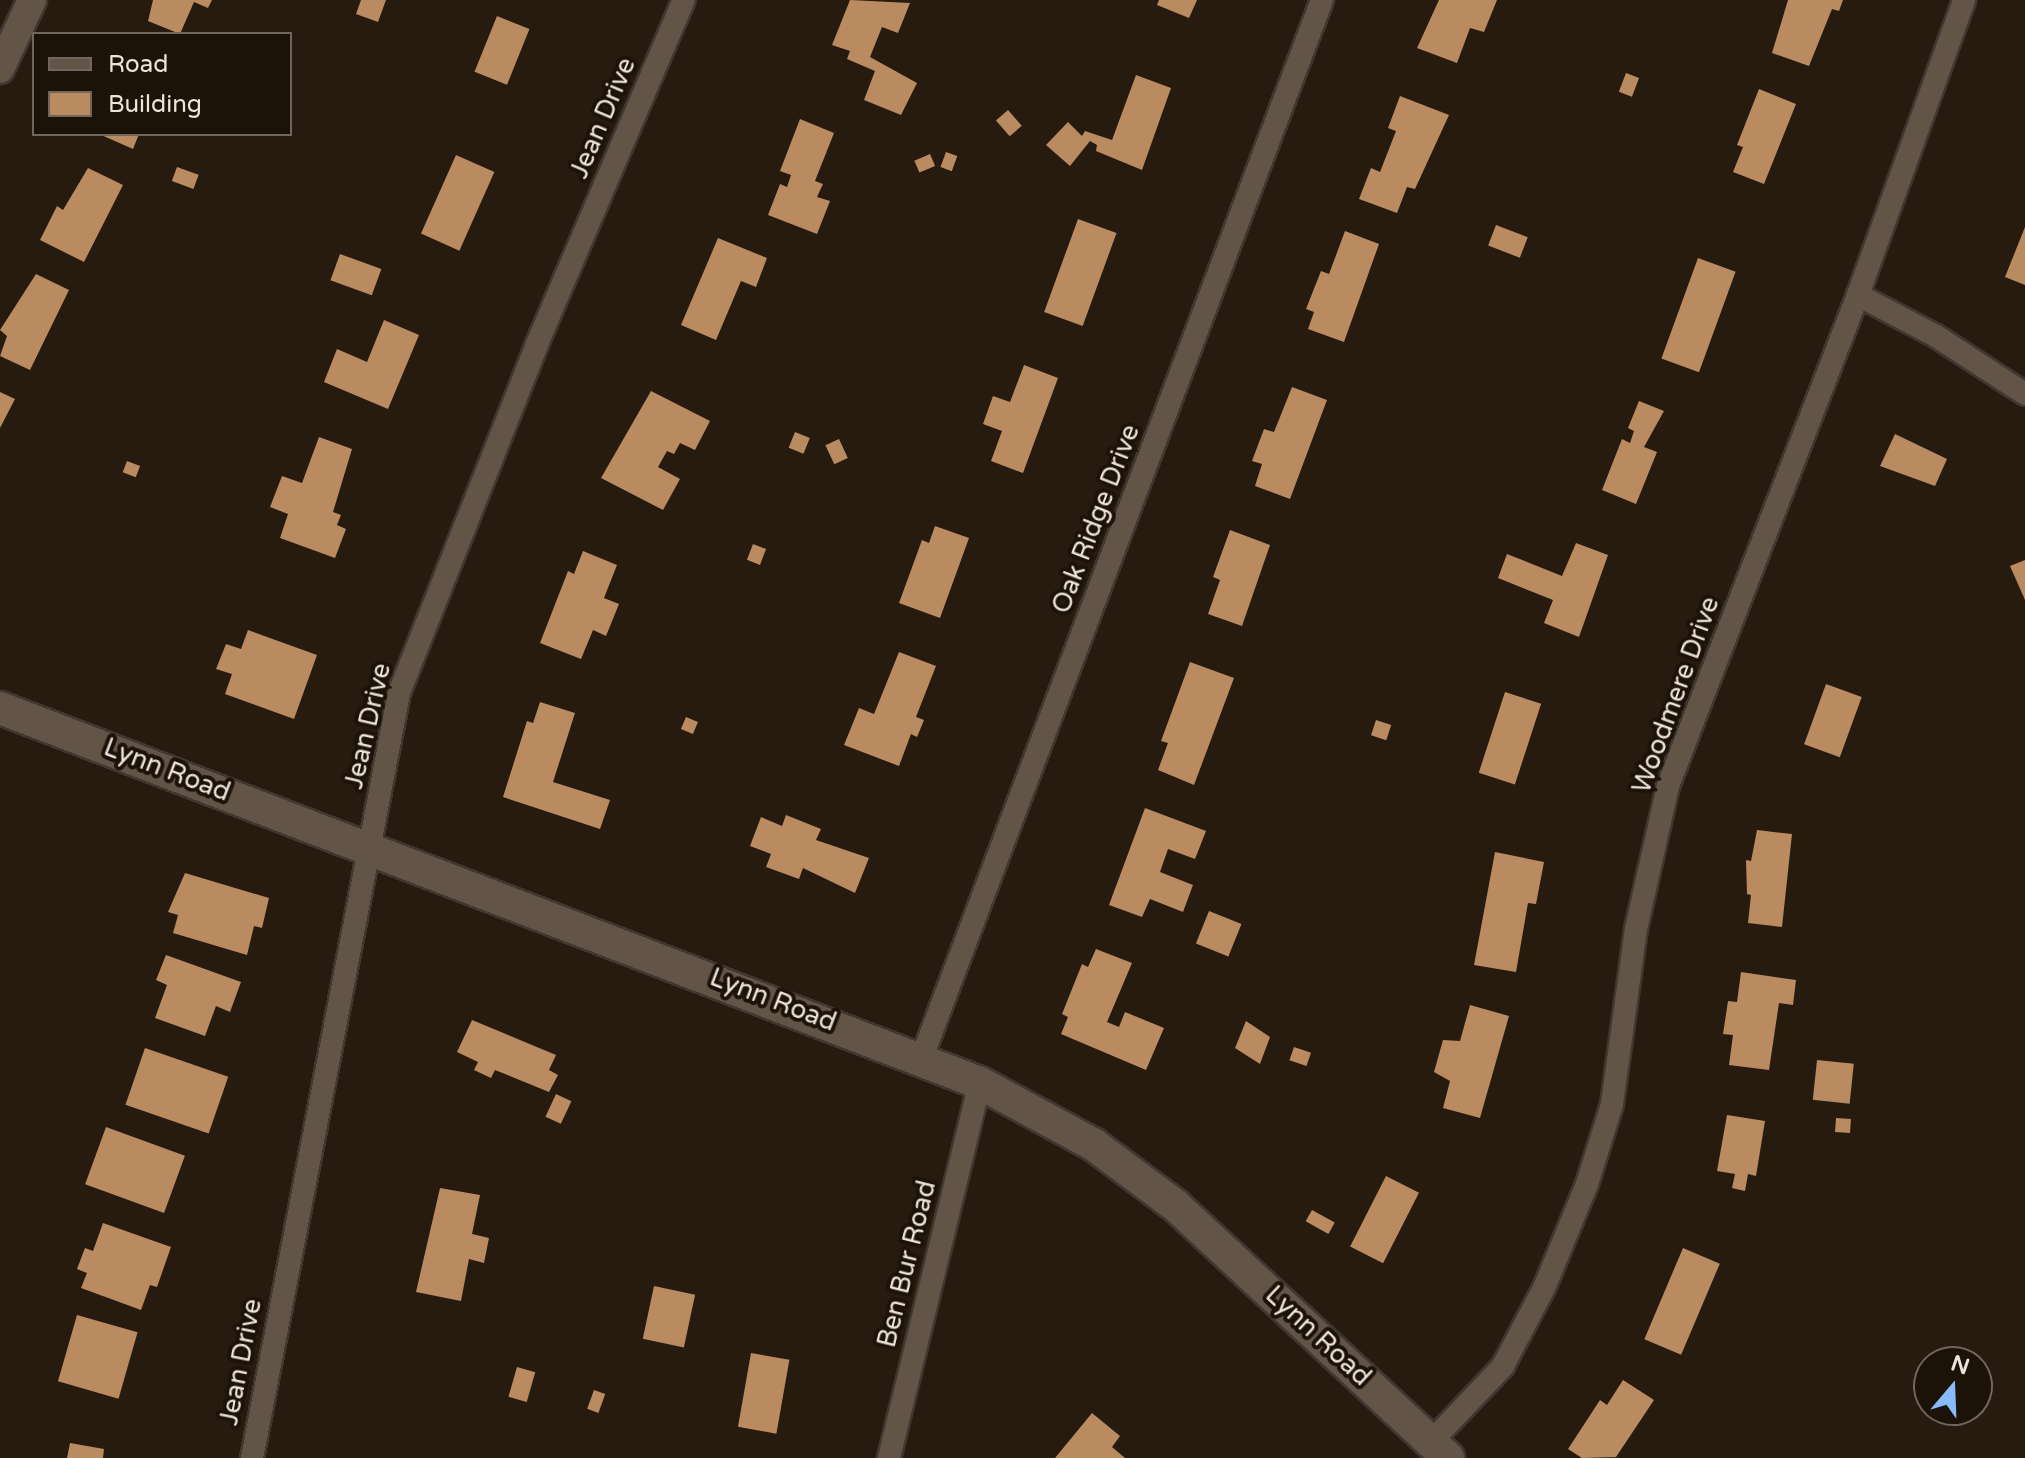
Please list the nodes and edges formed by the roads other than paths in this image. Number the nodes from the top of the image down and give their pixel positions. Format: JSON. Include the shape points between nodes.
{"nodes":[{"id":1,"x":32,"y":0,"type":"edge"},
{"id":2,"x":684,"y":0,"type":"edge"},
{"id":3,"x":1322,"y":0,"type":"edge"},
{"id":4,"x":1964,"y":0,"type":"edge"},
{"id":5,"x":0,"y":69,"type":"edge"},
{"id":6,"x":1858,"y":295,"type":"junction"},
{"id":7,"x":2025,"y":394,"type":"edge"},
{"id":8,"x":0,"y":708,"type":"edge"},
{"id":9,"x":368,"y":845,"type":"junction"},
{"id":10,"x":922,"y":1057,"type":"junction"},
{"id":11,"x":980,"y":1083,"type":"junction"},
{"id":12,"x":1440,"y":1450,"type":"edge"},
{"id":13,"x":252,"y":1458,"type":"edge"},
{"id":14,"x":889,"y":1458,"type":"edge"}],
"edges":[{"from":1,"to":5,"type":"street"},
{"from":2,"to":9,"type":"street","name":"Jean Drive","via":[[537,344],[399,693]]},
{"from":3,"to":10,"type":"street","name":"Oak Ridge Drive"},
{"from":4,"to":6,"type":"street","name":"Woodmere Drive"},
{"from":6,"to":7,"type":"street","via":[[1936,336]]},
{"from":6,"to":12,"type":"street","name":"Woodmere Drive","via":[[1668,786],[1636,929],[1612,1104],[1587,1184],[1545,1286],[1503,1366]]},
{"from":8,"to":9,"type":"main road","name":"Lynn Road"},
{"from":9,"to":10,"type":"main road","name":"Lynn Road"},
{"from":9,"to":13,"type":"street","name":"Jean Drive"},
{"from":10,"to":11,"type":"main road","name":"Lynn Road"},
{"from":11,"to":12,"type":"main road","name":"Lynn Road","via":[[1094,1145],[1176,1206]]},
{"from":11,"to":14,"type":"street","name":"Ben Bur Road"}]}
